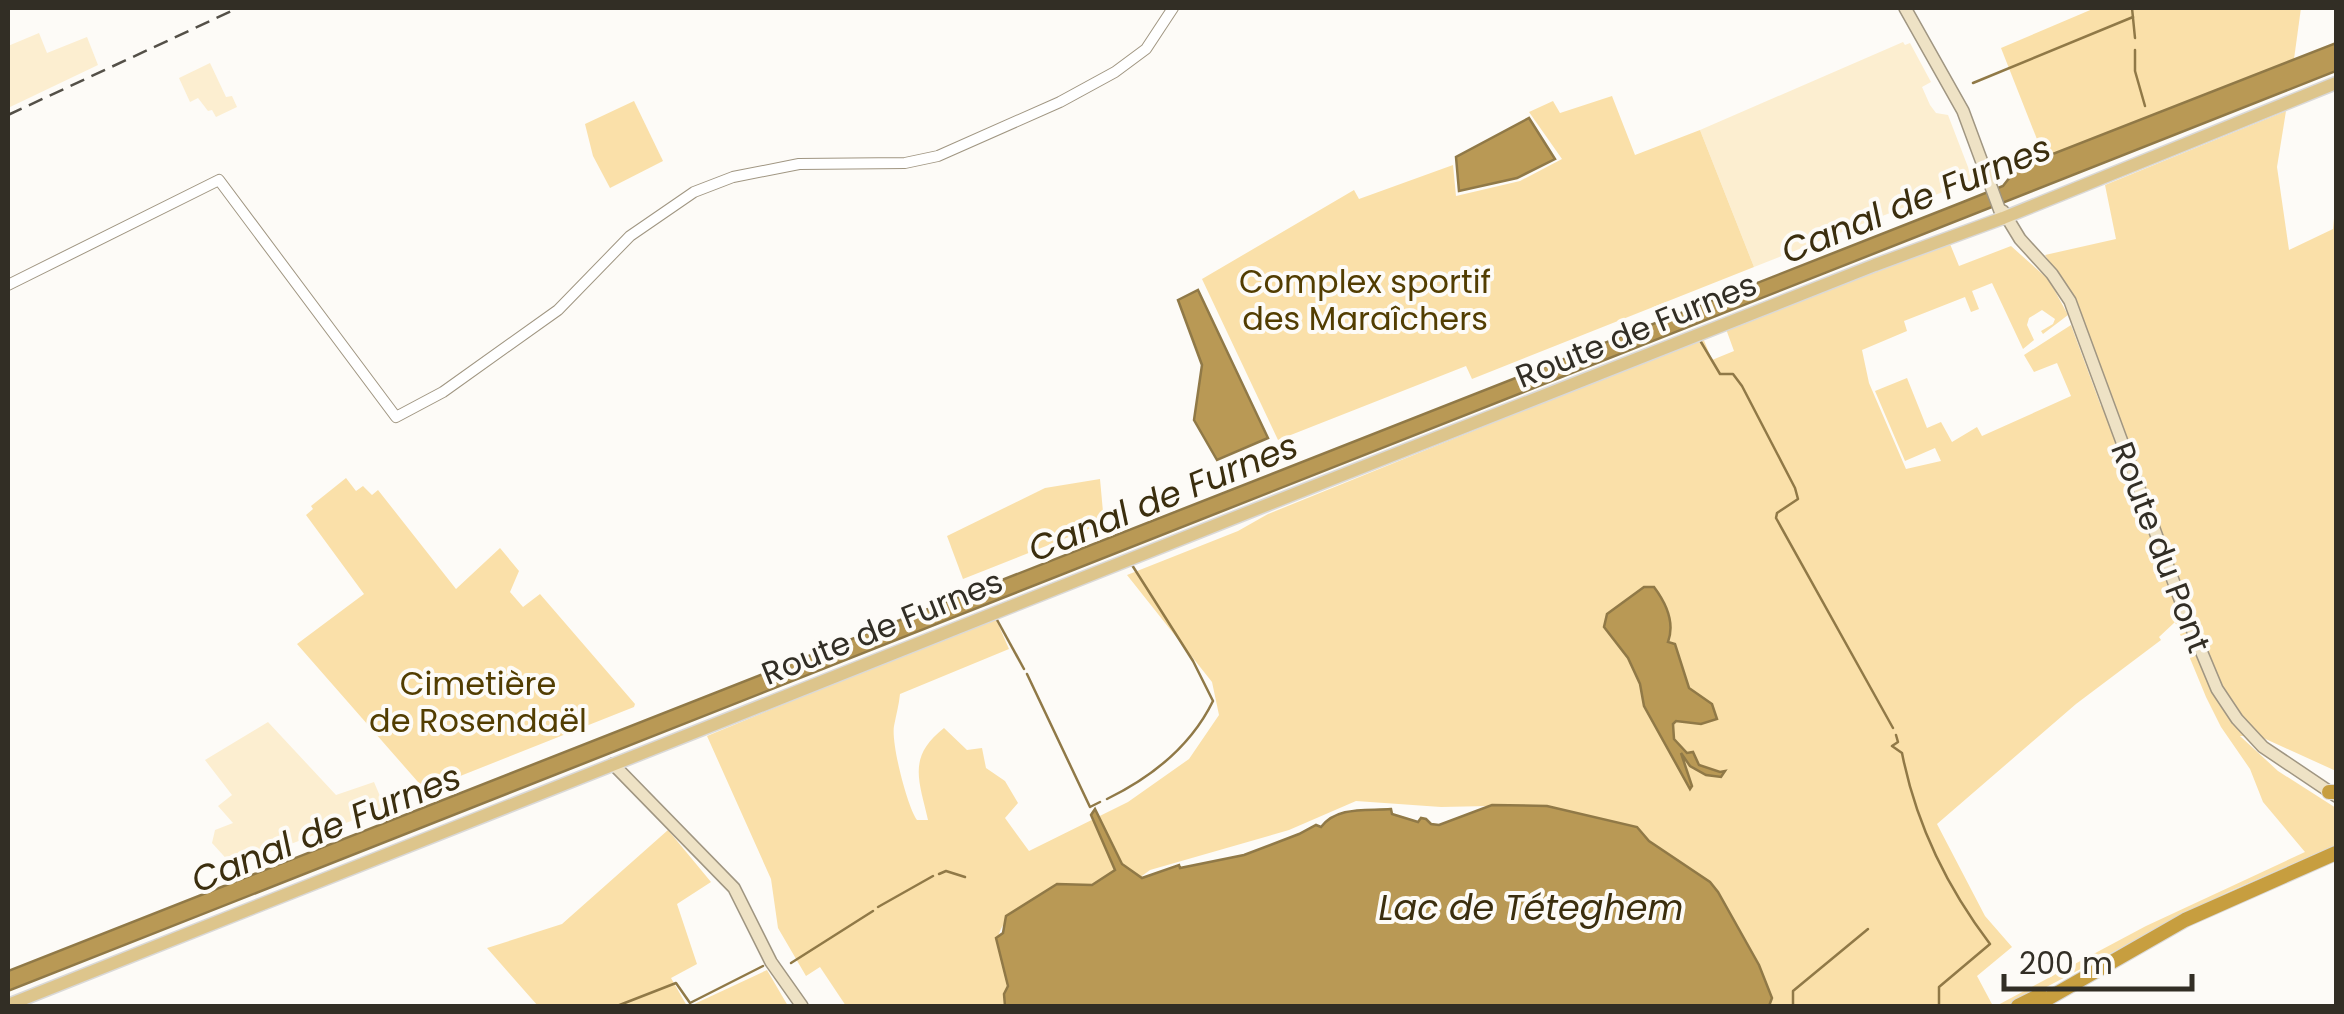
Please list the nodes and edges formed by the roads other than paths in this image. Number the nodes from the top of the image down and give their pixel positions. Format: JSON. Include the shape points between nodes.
{"nodes":[{"id":1,"x":1173,"y":8,"type":"edge"},
{"id":2,"x":1902,"y":8,"type":"edge"},
{"id":3,"x":2336,"y":83,"type":"edge"},
{"id":4,"x":2004,"y":213,"type":"junction"},
{"id":5,"x":8,"y":285,"type":"edge"},
{"id":6,"x":613,"y":764,"type":"junction"},
{"id":7,"x":2334,"y":793,"type":"edge"},
{"id":8,"x":2336,"y":853,"type":"edge"},
{"id":9,"x":2336,"y":863,"type":"edge"},
{"id":10,"x":2100,"y":967,"type":"junction"},
{"id":11,"x":12,"y":1002,"type":"edge"},
{"id":12,"x":802,"y":1006,"type":"edge"},
{"id":13,"x":2018,"y":1006,"type":"edge"},
{"id":14,"x":2035,"y":1006,"type":"edge"},
{"id":15,"x":2052,"y":1006,"type":"edge"}],
"edges":[{"from":1,"to":5,"type":"street","via":[[1149,46],[1115,72],[938,156],[905,163],[799,164],[694,192],[630,236],[558,310],[443,392],[396,417],[220,180]]},
{"from":2,"to":4,"type":"main road","name":"Route du Pont"},
{"from":3,"to":4,"type":"main road","name":"Route de Furnes"},
{"from":4,"to":6,"type":"main road","name":"Route de Furnes"},
{"from":4,"to":7,"type":"main road","name":"Route du Pont","via":[[2016,240],[2039,258],[2073,310],[2219,692],[2260,744]]},
{"from":6,"to":11,"type":"main road","name":"Route de Furnes"},
{"from":6,"to":12,"type":"main road","via":[[737,892]]},
{"from":8,"to":10,"type":"highway","via":[[2200,913]]},
{"from":9,"to":15,"type":"highway","via":[[2182,932]]},
{"from":10,"to":13,"type":"highway"},
{"from":10,"to":14,"type":"highway"}]}
